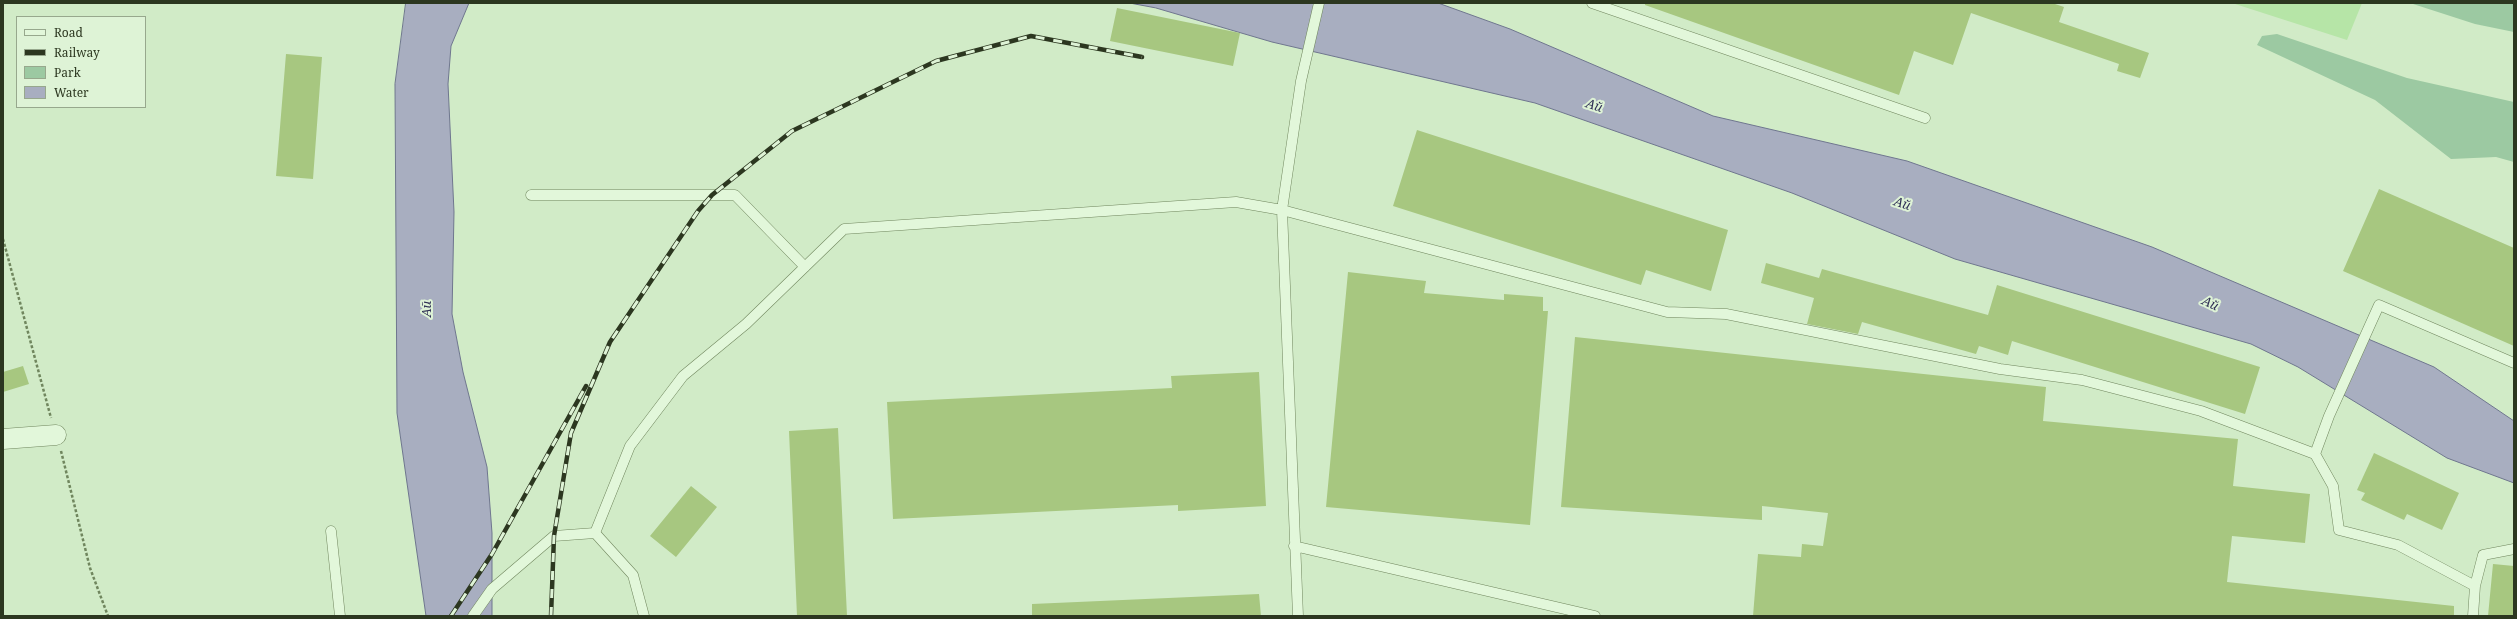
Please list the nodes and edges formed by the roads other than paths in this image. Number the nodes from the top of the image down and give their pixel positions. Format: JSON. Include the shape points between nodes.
{"nodes":[{"id":1,"x":1319,"y":3,"type":"edge"},
{"id":2,"x":1592,"y":3,"type":"edge"},
{"id":3,"x":1925,"y":118,"type":"dead end"},
{"id":4,"x":531,"y":195,"type":"dead end"},
{"id":5,"x":1282,"y":210,"type":"junction"},
{"id":6,"x":805,"y":267,"type":"junction"},
{"id":7,"x":2514,"y":363,"type":"edge"},
{"id":8,"x":56,"y":435,"type":"dead end"},
{"id":9,"x":3,"y":439,"type":"edge"},
{"id":10,"x":2315,"y":454,"type":"junction"},
{"id":11,"x":332,"y":531,"type":"dead end"},
{"id":12,"x":595,"y":533,"type":"junction"},
{"id":13,"x":1294,"y":546,"type":"junction"},
{"id":14,"x":2514,"y":549,"type":"edge"},
{"id":15,"x":2475,"y":586,"type":"junction"},
{"id":16,"x":340,"y":616,"type":"edge"},
{"id":17,"x":473,"y":616,"type":"edge"},
{"id":18,"x":644,"y":616,"type":"edge"},
{"id":19,"x":1298,"y":616,"type":"edge"},
{"id":20,"x":1595,"y":616,"type":"edge"},
{"id":21,"x":2473,"y":616,"type":"edge"}],
"edges":[{"from":1,"to":5,"type":"lane","via":[[1301,81]]},
{"from":2,"to":3,"type":"lane"},
{"from":4,"to":6,"type":"lane","via":[[735,195]]},
{"from":5,"to":6,"type":"lane","via":[[1236,202],[844,229]]},
{"from":5,"to":10,"type":"lane","via":[[1667,312],[1726,314],[2000,369],[2082,380],[2201,411]]},
{"from":5,"to":13,"type":"lane"},
{"from":6,"to":12,"type":"lane","via":[[746,324],[683,376],[630,446]]},
{"from":7,"to":10,"type":"lane","via":[[2379,305],[2329,416]]},
{"from":8,"to":9,"type":"street"},
{"from":10,"to":15,"type":"lane","via":[[2333,486],[2339,530],[2398,545]]},
{"from":11,"to":16,"type":"lane"},
{"from":12,"to":17,"type":"lane","via":[[554,536],[492,589]]},
{"from":12,"to":18,"type":"lane","via":[[633,575]]},
{"from":13,"to":19,"type":"lane"},
{"from":13,"to":20,"type":"lane"},
{"from":14,"to":15,"type":"lane","via":[[2483,555]]},
{"from":15,"to":21,"type":"lane"}]}
